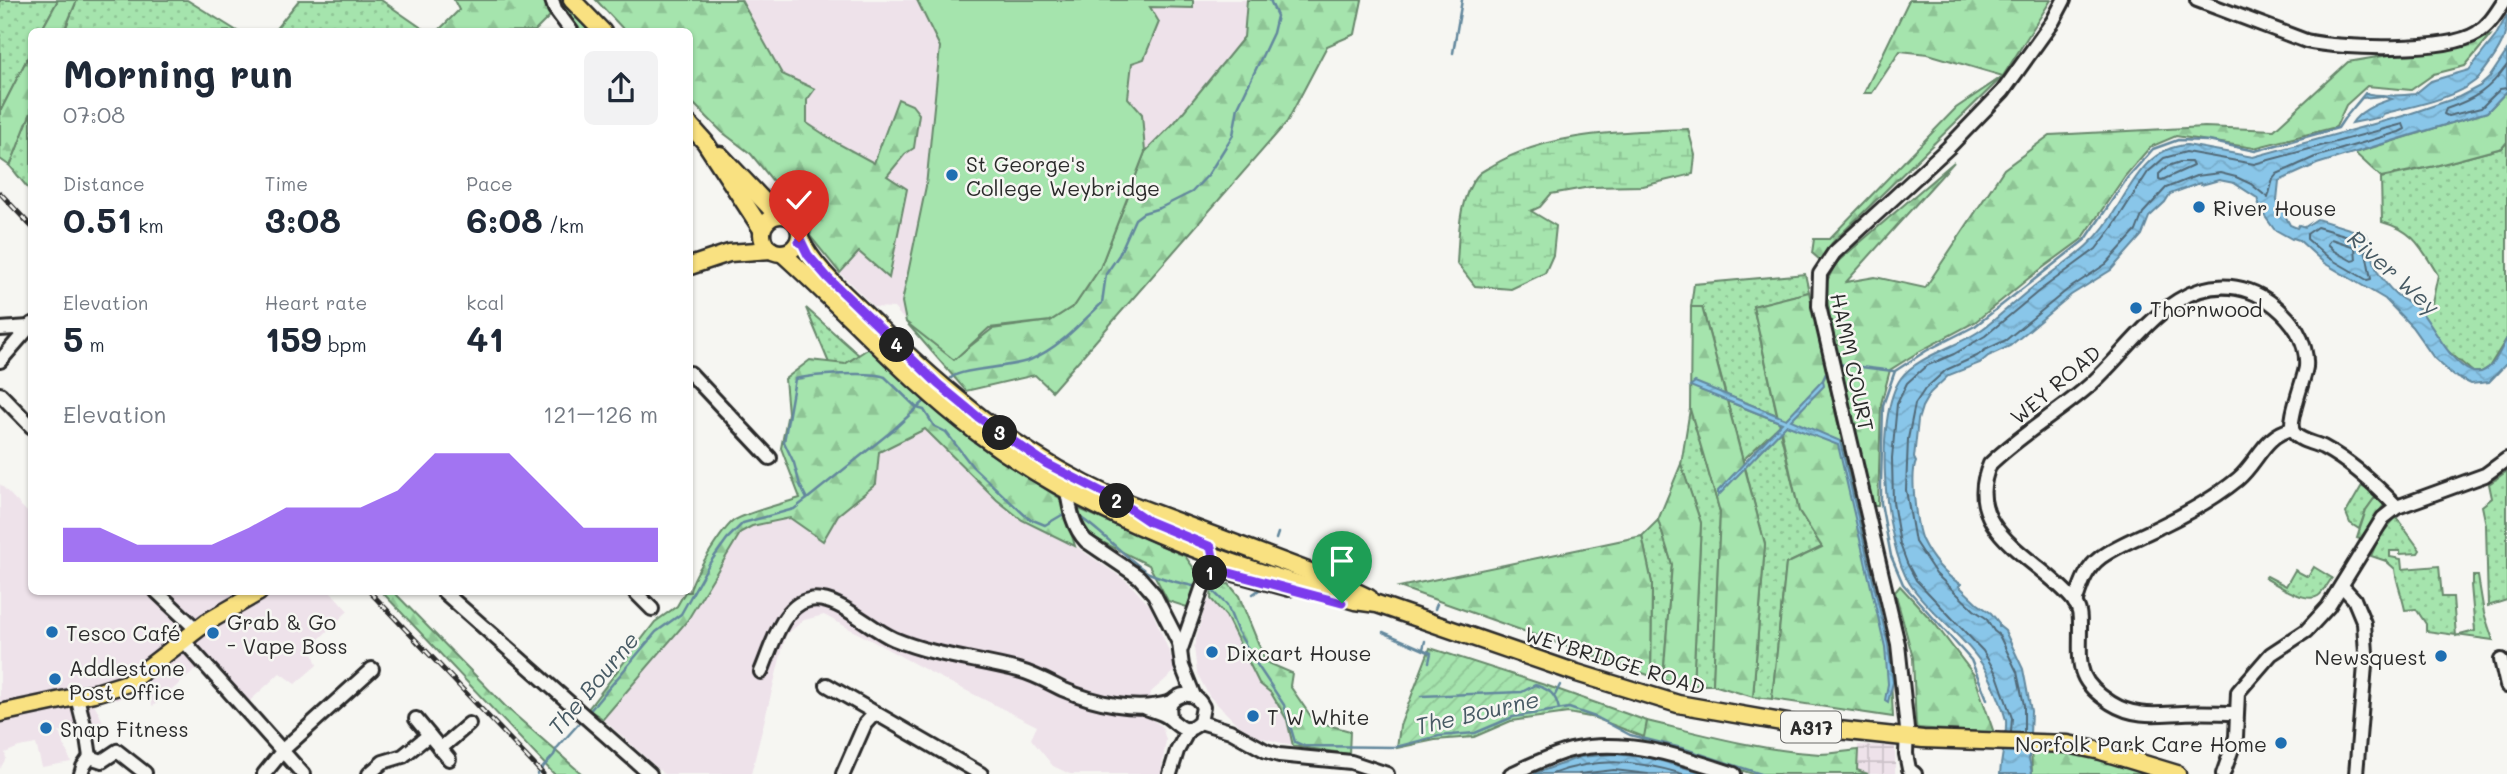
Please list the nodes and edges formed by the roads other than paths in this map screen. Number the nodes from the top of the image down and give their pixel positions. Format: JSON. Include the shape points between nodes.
{"nodes":[{"id":1,"x":552,"y":0,"type":"edge"},
{"id":2,"x":572,"y":0,"type":"edge"},
{"id":3,"x":2064,"y":0,"type":"edge"},
{"id":4,"x":2197,"y":0,"type":"edge"},
{"id":5,"x":2505,"y":0,"type":"edge"},
{"id":6,"x":569,"y":28,"type":"edge"},
{"id":7,"x":599,"y":28,"type":"edge"},
{"id":8,"x":693,"y":128,"type":"edge"},
{"id":9,"x":705,"y":142,"type":"junction"},
{"id":10,"x":777,"y":215,"type":"junction"},
{"id":11,"x":761,"y":232,"type":"junction"},
{"id":12,"x":800,"y":239,"type":"junction"},
{"id":13,"x":737,"y":252,"type":"junction"},
{"id":14,"x":777,"y":252,"type":"junction"},
{"id":15,"x":693,"y":265,"type":"edge"},
{"id":16,"x":28,"y":326,"type":"edge"},
{"id":17,"x":0,"y":328,"type":"edge"},
{"id":18,"x":28,"y":328,"type":"edge"},
{"id":19,"x":0,"y":361,"type":"edge"},
{"id":20,"x":693,"y":376,"type":"edge"},
{"id":21,"x":0,"y":394,"type":"edge"},
{"id":22,"x":28,"y":422,"type":"edge"},
{"id":23,"x":2292,"y":429,"type":"junction"},
{"id":24,"x":770,"y":458,"type":"dead end"},
{"id":25,"x":2507,"y":459,"type":"edge"},
{"id":26,"x":1067,"y":491,"type":"junction"},
{"id":27,"x":1114,"y":498,"type":"junction"},
{"id":28,"x":2397,"y":507,"type":"junction"},
{"id":29,"x":1213,"y":557,"type":"junction"},
{"id":30,"x":1204,"y":584,"type":"junction"},
{"id":31,"x":2342,"y":586,"type":"junction"},
{"id":32,"x":160,"y":595,"type":"edge"},
{"id":33,"x":254,"y":595,"type":"edge"},
{"id":34,"x":447,"y":595,"type":"edge"},
{"id":35,"x":638,"y":595,"type":"edge"},
{"id":36,"x":1355,"y":601,"type":"junction"},
{"id":37,"x":2076,"y":603,"type":"junction"},
{"id":38,"x":1377,"y":604,"type":"junction"},
{"id":39,"x":652,"y":609,"type":"dead end"},
{"id":40,"x":196,"y":629,"type":"junction"},
{"id":41,"x":183,"y":640,"type":"junction"},
{"id":42,"x":1181,"y":649,"type":"junction"},
{"id":43,"x":2501,"y":660,"type":"dead end"},
{"id":44,"x":1182,"y":666,"type":"junction"},
{"id":45,"x":372,"y":669,"type":"dead end"},
{"id":46,"x":761,"y":672,"type":"dead end"},
{"id":47,"x":827,"y":685,"type":"dead end"},
{"id":48,"x":2507,"y":686,"type":"edge"},
{"id":49,"x":77,"y":697,"type":"junction"},
{"id":50,"x":1198,"y":700,"type":"junction"},
{"id":51,"x":1173,"y":701,"type":"junction"},
{"id":52,"x":1146,"y":708,"type":"junction"},
{"id":53,"x":2,"y":712,"type":"edge"},
{"id":54,"x":874,"y":713,"type":"junction"},
{"id":55,"x":2236,"y":713,"type":"junction"},
{"id":56,"x":416,"y":719,"type":"dead end"},
{"id":57,"x":1172,"y":722,"type":"junction"},
{"id":58,"x":469,"y":724,"type":"dead end"},
{"id":59,"x":1194,"y":726,"type":"junction"},
{"id":60,"x":1230,"y":732,"type":"junction"},
{"id":61,"x":429,"y":735,"type":"junction"},
{"id":62,"x":1907,"y":737,"type":"junction"},
{"id":63,"x":440,"y":749,"type":"junction"},
{"id":64,"x":283,"y":751,"type":"junction"},
{"id":65,"x":1177,"y":751,"type":"junction"},
{"id":66,"x":90,"y":757,"type":"junction"},
{"id":67,"x":449,"y":760,"type":"dead end"},
{"id":68,"x":145,"y":773,"type":"edge"},
{"id":69,"x":81,"y":774,"type":"edge"},
{"id":70,"x":264,"y":774,"type":"edge"},
{"id":71,"x":303,"y":774,"type":"edge"},
{"id":72,"x":369,"y":774,"type":"edge"},
{"id":73,"x":650,"y":774,"type":"edge"},
{"id":74,"x":843,"y":774,"type":"edge"},
{"id":75,"x":981,"y":774,"type":"edge"},
{"id":76,"x":1170,"y":774,"type":"edge"},
{"id":77,"x":1387,"y":774,"type":"edge"},
{"id":78,"x":1511,"y":774,"type":"edge"},
{"id":79,"x":1734,"y":774,"type":"edge"},
{"id":80,"x":1915,"y":774,"type":"edge"},
{"id":81,"x":2177,"y":774,"type":"edge"},
{"id":82,"x":2222,"y":774,"type":"edge"},
{"id":83,"x":2356,"y":774,"type":"edge"}],
"edges":[{"from":1,"to":6,"type":"street"},
{"from":2,"to":7,"type":"main road"},
{"from":3,"to":62,"type":"street","name":"HAMM COURT","via":[[2003,91],[1834,253],[1820,274],[1819,306],[1832,368],[1898,644]]},
{"from":4,"to":5,"type":"street","via":[[2306,41],[2381,46],[2457,41],[2477,33]]},
{"from":8,"to":9,"type":"main road"},
{"from":9,"to":10,"type":"main road"},
{"from":9,"to":11,"type":"main road"},
{"from":10,"to":11,"type":"main road","via":[[767,220]]},
{"from":10,"to":12,"type":"main road","via":[[796,221]]},
{"from":11,"to":13,"type":"main road"},
{"from":11,"to":14,"type":"main road"},
{"from":12,"to":14,"type":"main road","via":[[792,249]]},
{"from":12,"to":27,"type":"main road","name":"WEYBRIDGE ROAD","number":"A317","via":[[828,278],[938,384],[1047,464]]},
{"from":13,"to":14,"type":"main road"},
{"from":13,"to":15,"type":"main road"},
{"from":14,"to":26,"type":"main road","name":"WEYBRIDGE ROAD","number":"A317","via":[[946,407],[1010,456]]},
{"from":16,"to":17,"type":"street"},
{"from":18,"to":19,"type":"street"},
{"from":20,"to":24,"type":"street"},
{"from":21,"to":22,"type":"street"},
{"from":23,"to":28,"type":"street","via":[[2298,437],[2362,473]]},
{"from":23,"to":37,"type":"street","via":[[2266,443],[2230,484],[2100,558],[2085,573]]},
{"from":23,"to":37,"type":"street","name":"WEY ROAD","via":[[2306,358],[2287,318],[2257,293],[2231,287],[2206,287],[2172,304],[2091,384],[2003,451],[1986,473],[1984,496],[1993,527]]},
{"from":25,"to":28,"type":"street","via":[[2470,481]]},
{"from":26,"to":29,"type":"main road","name":"WEYBRIDGE ROAD","number":"A317"},
{"from":26,"to":42,"type":"street","via":[[1074,524],[1086,541],[1139,577],[1154,594]]},
{"from":27,"to":29,"type":"main road","via":[[1148,521],[1211,547]]},
{"from":27,"to":38,"type":"main road","name":"WEYBRIDGE ROAD","number":"A317","via":[[1329,579]]},
{"from":28,"to":31,"type":"street","via":[[2371,534]]},
{"from":29,"to":30,"type":"street"},
{"from":29,"to":36,"type":"main road","name":"WEYBRIDGE ROAD","number":"A317"},
{"from":30,"to":36,"type":"street","via":[[1226,572],[1342,603]]},
{"from":30,"to":42,"type":"street"},
{"from":31,"to":55,"type":"street","via":[[2316,621],[2263,662],[2238,692]]},
{"from":31,"to":83,"type":"street","via":[[2354,599],[2364,623],[2367,653]]},
{"from":32,"to":40,"type":"street"},
{"from":33,"to":40,"type":"main road"},
{"from":34,"to":73,"type":"street","via":[[584,717],[609,733]]},
{"from":35,"to":39,"type":"street"},
{"from":36,"to":38,"type":"main road","name":"WEYBRIDGE ROAD","number":"A317"},
{"from":37,"to":55,"type":"street","via":[[2084,681],[2109,701],[2138,714]]},
{"from":38,"to":62,"type":"main road","name":"WEYBRIDGE ROAD","number":"A317","via":[[1678,704],[1810,727]]},
{"from":40,"to":41,"type":"main road"},
{"from":41,"to":49,"type":"main road","via":[[128,683]]},
{"from":41,"to":64,"type":"street"},
{"from":42,"to":44,"type":"street"},
{"from":43,"to":48,"type":"street"},
{"from":44,"to":50,"type":"street"},
{"from":44,"to":51,"type":"street"},
{"from":45,"to":64,"type":"street"},
{"from":46,"to":52,"type":"street","via":[[788,612],[801,603],[821,599],[836,603],[893,639],[937,654],[1020,670],[1086,697]]},
{"from":47,"to":54,"type":"street"},
{"from":49,"to":53,"type":"main road"},
{"from":49,"to":66,"type":"street"},
{"from":50,"to":51,"type":"street","via":[[1183,695]]},
{"from":50,"to":59,"type":"street","via":[[1203,713]]},
{"from":50,"to":60,"type":"street"},
{"from":51,"to":52,"type":"street"},
{"from":51,"to":57,"type":"street","via":[[1169,710]]},
{"from":52,"to":57,"type":"street"},
{"from":54,"to":74,"type":"street"},
{"from":54,"to":75,"type":"street"},
{"from":55,"to":82,"type":"street","via":[[2235,744]]},
{"from":56,"to":61,"type":"street"},
{"from":57,"to":59,"type":"street"},
{"from":57,"to":65,"type":"street"},
{"from":58,"to":63,"type":"street"},
{"from":59,"to":60,"type":"street"},
{"from":59,"to":65,"type":"street"},
{"from":60,"to":77,"type":"street","via":[[1279,755],[1351,762]]},
{"from":61,"to":63,"type":"street"},
{"from":61,"to":72,"type":"street"},
{"from":62,"to":80,"type":"street","via":[[1909,768]]},
{"from":62,"to":81,"type":"main road","name":"WEYBRIDGE ROAD","number":"A317","via":[[2033,741],[2090,748]]},
{"from":63,"to":67,"type":"street"},
{"from":64,"to":70,"type":"street"},
{"from":64,"to":71,"type":"street"},
{"from":65,"to":76,"type":"street"},
{"from":66,"to":68,"type":"street","via":[[102,761],[117,751]]},
{"from":66,"to":69,"type":"street"},
{"from":78,"to":79,"type":"street","via":[[1571,750],[1618,746],[1673,755]]}]}
